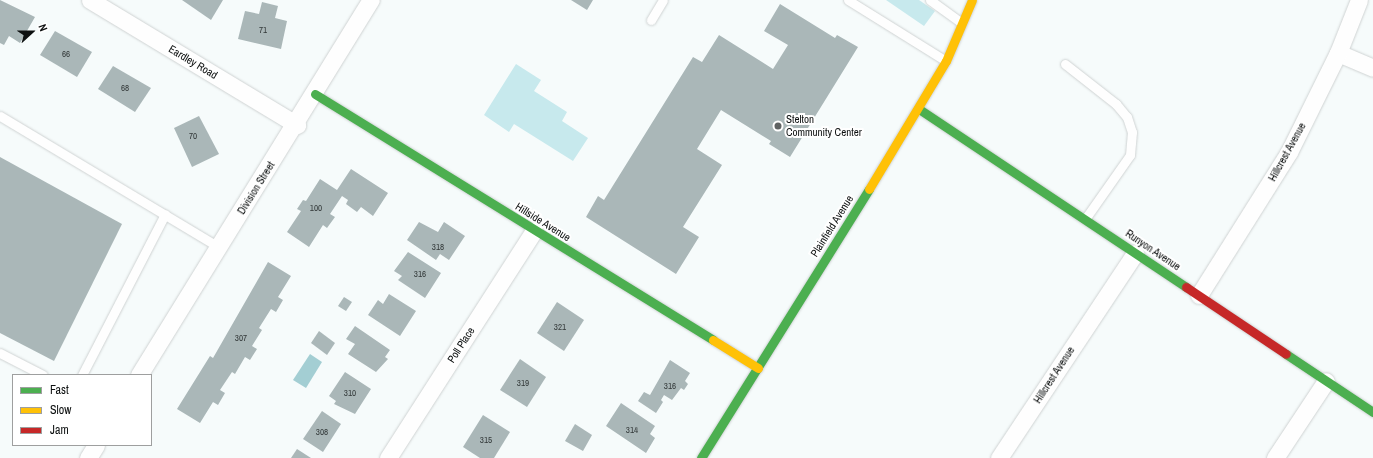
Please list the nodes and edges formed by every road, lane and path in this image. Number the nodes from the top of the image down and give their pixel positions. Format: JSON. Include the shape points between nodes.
{"nodes":[{"id":1,"x":90,"y":0,"type":"edge"},
{"id":2,"x":371,"y":0,"type":"edge"},
{"id":3,"x":664,"y":0,"type":"edge"},
{"id":4,"x":848,"y":0,"type":"edge"},
{"id":5,"x":930,"y":0,"type":"edge"},
{"id":6,"x":972,"y":0,"type":"edge"},
{"id":7,"x":1359,"y":0,"type":"edge"},
{"id":8,"x":651,"y":20,"type":"dead end"},
{"id":9,"x":963,"y":24,"type":"junction"},
{"id":10,"x":1338,"y":53,"type":"junction"},
{"id":11,"x":946,"y":61,"type":"junction"},
{"id":12,"x":1066,"y":64,"type":"dead end"},
{"id":13,"x":1373,"y":68,"type":"edge"},
{"id":14,"x":315,"y":94,"type":"junction"},
{"id":15,"x":919,"y":108,"type":"junction"},
{"id":16,"x":0,"y":116,"type":"edge"},
{"id":17,"x":297,"y":125,"type":"junction"},
{"id":18,"x":165,"y":214,"type":"junction"},
{"id":19,"x":1085,"y":219,"type":"junction"},
{"id":20,"x":534,"y":231,"type":"junction"},
{"id":21,"x":219,"y":247,"type":"junction"},
{"id":22,"x":1135,"y":252,"type":"junction"},
{"id":23,"x":1199,"y":295,"type":"junction"},
{"id":24,"x":0,"y":353,"type":"edge"},
{"id":25,"x":758,"y":368,"type":"junction"},
{"id":26,"x":41,"y":374,"type":"edge"},
{"id":27,"x":83,"y":374,"type":"edge"},
{"id":28,"x":141,"y":374,"type":"edge"},
{"id":29,"x":1326,"y":380,"type":"junction"},
{"id":30,"x":1373,"y":412,"type":"edge"},
{"id":31,"x":95,"y":446,"type":"edge"},
{"id":32,"x":88,"y":458,"type":"edge"},
{"id":33,"x":388,"y":458,"type":"edge"},
{"id":34,"x":700,"y":458,"type":"edge"},
{"id":35,"x":999,"y":458,"type":"edge"},
{"id":36,"x":1275,"y":458,"type":"edge"}],
"edges":[{"from":1,"to":17,"type":"street","name":"Eardley Road"},
{"from":2,"to":14,"type":"street","name":"Division Street"},
{"from":3,"to":8,"type":"lane"},
{"from":4,"to":11,"type":"lane"},
{"from":5,"to":9,"type":"lane"},
{"from":6,"to":9,"type":"street","name":"Plainfield Avenue"},
{"from":7,"to":10,"type":"street","name":"Hillcrest Avenue"},
{"from":9,"to":11,"type":"street","name":"Plainfield Avenue"},
{"from":10,"to":13,"type":"street"},
{"from":10,"to":23,"type":"street","name":"Hillcrest Avenue","via":[[1289,152]]},
{"from":11,"to":15,"type":"street","name":"Plainfield Avenue"},
{"from":12,"to":19,"type":"lane","via":[[1116,104],[1132,132],[1130,156]]},
{"from":14,"to":17,"type":"street","name":"Division Street"},
{"from":14,"to":20,"type":"street","name":"Hillside Avenue"},
{"from":15,"to":19,"type":"street","name":"Runyon Avenue"},
{"from":15,"to":25,"type":"street","name":"Plainfield Avenue"},
{"from":16,"to":18,"type":"lane"},
{"from":17,"to":21,"type":"street","name":"Division Street"},
{"from":18,"to":21,"type":"lane"},
{"from":18,"to":27,"type":"lane"},
{"from":19,"to":22,"type":"street","name":"Runyon Avenue"},
{"from":20,"to":25,"type":"street","name":"Hillside Avenue"},
{"from":20,"to":33,"type":"street","name":"Poll Place"},
{"from":21,"to":28,"type":"street","name":"Division Street"},
{"from":22,"to":23,"type":"street","name":"Runyon Avenue"},
{"from":22,"to":35,"type":"street","name":"Hillcrest Avenue"},
{"from":23,"to":29,"type":"street","name":"Runyon Avenue"},
{"from":24,"to":26,"type":"lane"},
{"from":25,"to":34,"type":"street","name":"Plainfield Avenue"},
{"from":29,"to":30,"type":"street","name":"Runyon Avenue"},
{"from":29,"to":36,"type":"street"},
{"from":31,"to":32,"type":"street"}]}
